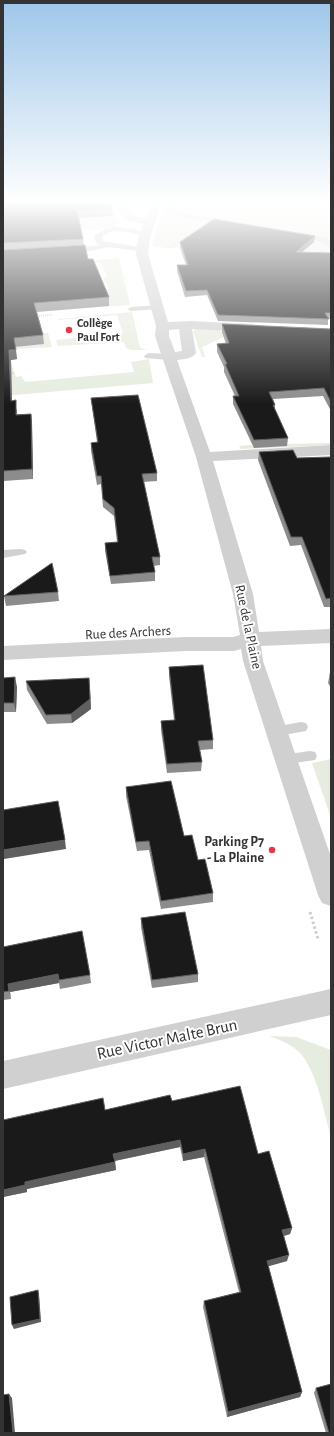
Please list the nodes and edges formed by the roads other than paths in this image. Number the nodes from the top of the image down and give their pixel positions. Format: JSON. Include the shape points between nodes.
{"nodes":[{"id":1,"x":147,"y":269,"type":"edge"},
{"id":2,"x":158,"y":307,"type":"junction"},
{"id":3,"x":131,"y":309,"type":"dead end"},
{"id":4,"x":185,"y":325,"type":"junction"},
{"id":5,"x":163,"y":326,"type":"junction"},
{"id":6,"x":264,"y":328,"type":"edge"},
{"id":7,"x":148,"y":356,"type":"dead end"},
{"id":8,"x":169,"y":357,"type":"junction"},
{"id":9,"x":331,"y":450,"type":"edge"},
{"id":10,"x":204,"y":457,"type":"junction"},
{"id":11,"x":21,"y":552,"type":"dead end"},
{"id":12,"x":3,"y":554,"type":"edge"},
{"id":13,"x":331,"y":636,"type":"edge"},
{"id":14,"x":250,"y":639,"type":"junction"},
{"id":15,"x":3,"y":641,"type":"edge"},
{"id":16,"x":3,"y":653,"type":"edge"},
{"id":17,"x":301,"y":727,"type":"dead end"},
{"id":18,"x":278,"y":731,"type":"junction"},
{"id":19,"x":310,"y":756,"type":"dead end"},
{"id":20,"x":287,"y":759,"type":"junction"},
{"id":21,"x":331,"y":895,"type":"edge"},
{"id":22,"x":331,"y":1002,"type":"edge"},
{"id":23,"x":3,"y":1075,"type":"edge"}],
"edges":[{"from":1,"to":2,"type":"street","name":"Rue de la Plaine"},
{"from":2,"to":3,"type":"lane"},
{"from":2,"to":5,"type":"street","name":"Rue de la Plaine"},
{"from":4,"to":5,"type":"street"},
{"from":4,"to":6,"type":"street"},
{"from":4,"to":8,"type":"street","via":[[189,353]]},
{"from":5,"to":8,"type":"street","name":"Rue de la Plaine","via":[[162,336]]},
{"from":7,"to":8,"type":"lane"},
{"from":8,"to":10,"type":"street","name":"Rue de la Plaine"},
{"from":9,"to":10,"type":"street"},
{"from":10,"to":14,"type":"street","name":"Rue de la Plaine","via":[[243,594]]},
{"from":11,"to":12,"type":"lane"},
{"from":13,"to":14,"type":"street","name":"Rue des Archers"},
{"from":14,"to":15,"type":"street","name":"Rue des Archers","via":[[232,629],[221,629]]},
{"from":14,"to":16,"type":"street","name":"Rue des Archers","via":[[234,644]]},
{"from":14,"to":18,"type":"street","name":"Rue de la Plaine","via":[[253,661]]},
{"from":17,"to":18,"type":"lane"},
{"from":18,"to":20,"type":"street","name":"Rue de la Plaine"},
{"from":19,"to":20,"type":"lane"},
{"from":20,"to":21,"type":"street","name":"Rue de la Plaine"},
{"from":22,"to":23,"type":"street","name":"Rue Victor Malte Brun"}]}
